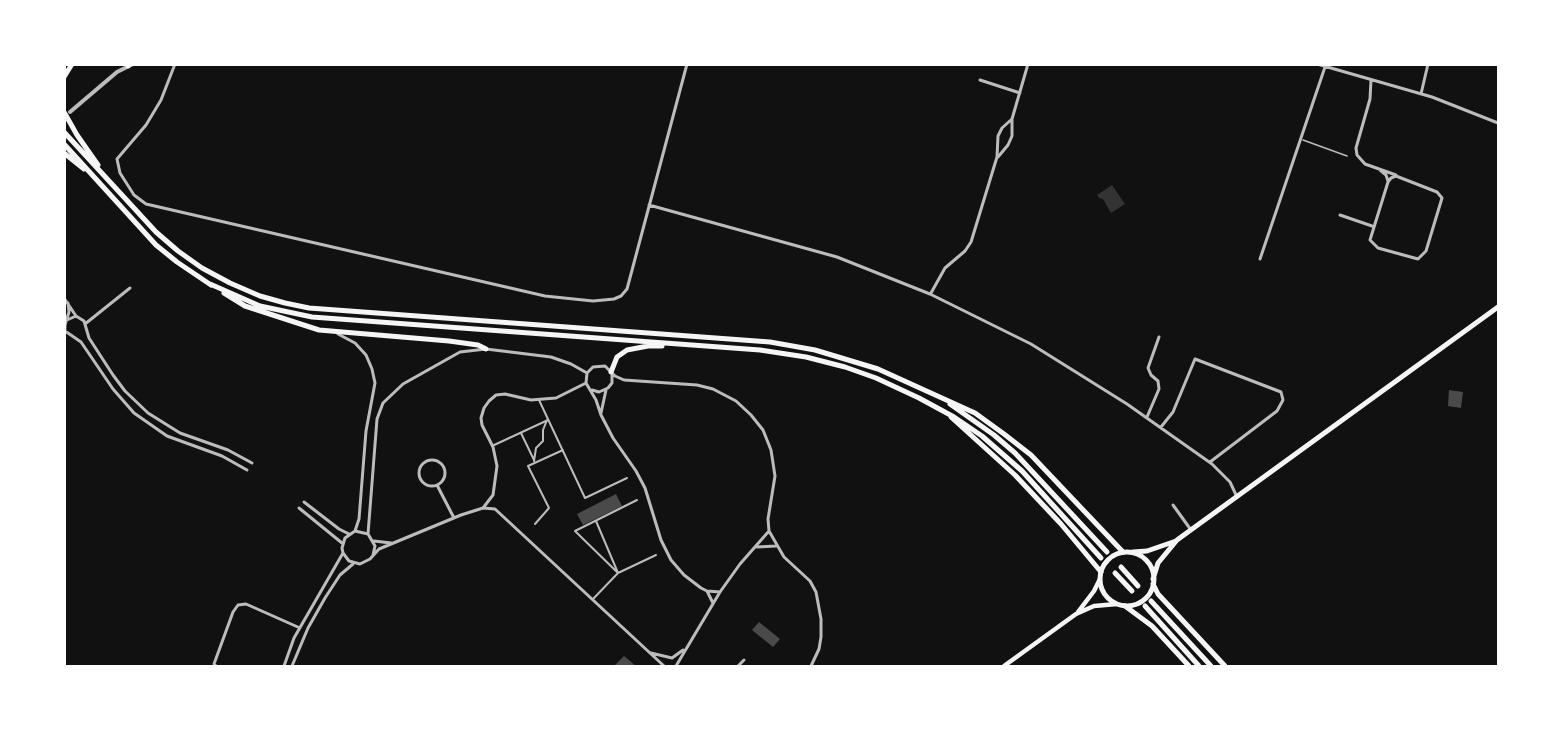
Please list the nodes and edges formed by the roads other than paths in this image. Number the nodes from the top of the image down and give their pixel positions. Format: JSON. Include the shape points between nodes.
{"nodes":[{"id":1,"x":72,"y":64,"type":"edge"},
{"id":2,"x":174,"y":64,"type":"edge"},
{"id":3,"x":687,"y":64,"type":"edge"},
{"id":4,"x":1028,"y":64,"type":"edge"},
{"id":5,"x":1317,"y":64,"type":"edge"},
{"id":6,"x":1428,"y":64,"type":"edge"},
{"id":7,"x":129,"y":65,"type":"edge"},
{"id":8,"x":1325,"y":67,"type":"junction"},
{"id":9,"x":64,"y":77,"type":"edge"},
{"id":10,"x":980,"y":80,"type":"dead end"},
{"id":11,"x":1371,"y":80,"type":"junction"},
{"id":12,"x":1020,"y":93,"type":"junction"},
{"id":13,"x":1421,"y":94,"type":"junction"},
{"id":14,"x":67,"y":112,"type":"edge"},
{"id":15,"x":1012,"y":118,"type":"junction"},
{"id":16,"x":1498,"y":123,"type":"edge"},
{"id":17,"x":64,"y":132,"type":"edge"},
{"id":18,"x":1301,"y":139,"type":"junction"},
{"id":19,"x":64,"y":144,"type":"edge"},
{"id":20,"x":64,"y":153,"type":"edge"},
{"id":21,"x":1347,"y":156,"type":"dead end"},
{"id":22,"x":997,"y":157,"type":"junction"},
{"id":23,"x":1378,"y":169,"type":"junction"},
{"id":24,"x":92,"y":176,"type":"junction"},
{"id":25,"x":1397,"y":176,"type":"junction"},
{"id":26,"x":107,"y":178,"type":"junction"},
{"id":27,"x":1388,"y":183,"type":"junction"},
{"id":28,"x":648,"y":205,"type":"junction"},
{"id":29,"x":1340,"y":215,"type":"dead end"},
{"id":30,"x":1373,"y":226,"type":"junction"},
{"id":31,"x":1260,"y":259,"type":"dead end"},
{"id":32,"x":210,"y":284,"type":"junction"},
{"id":33,"x":130,"y":288,"type":"dead end"},
{"id":34,"x":930,"y":294,"type":"junction"},
{"id":35,"x":64,"y":298,"type":"edge"},
{"id":36,"x":68,"y":303,"type":"junction"},
{"id":37,"x":1498,"y":307,"type":"edge"},
{"id":38,"x":76,"y":316,"type":"junction"},
{"id":39,"x":67,"y":320,"type":"junction"},
{"id":40,"x":85,"y":324,"type":"junction"},
{"id":41,"x":86,"y":329,"type":"junction"},
{"id":42,"x":65,"y":332,"type":"edge"},
{"id":43,"x":334,"y":333,"type":"junction"},
{"id":44,"x":72,"y":337,"type":"junction"},
{"id":45,"x":1160,"y":337,"type":"dead end"},
{"id":46,"x":64,"y":338,"type":"edge"},
{"id":47,"x":719,"y":347,"type":"junction"},
{"id":48,"x":486,"y":348,"type":"junction"},
{"id":49,"x":611,"y":372,"type":"junction"},
{"id":50,"x":587,"y":373,"type":"junction"},
{"id":51,"x":624,"y":380,"type":"junction"},
{"id":52,"x":586,"y":383,"type":"junction"},
{"id":53,"x":611,"y":384,"type":"junction"},
{"id":54,"x":590,"y":389,"type":"junction"},
{"id":55,"x":606,"y":390,"type":"junction"},
{"id":56,"x":930,"y":392,"type":"junction"},
{"id":57,"x":539,"y":400,"type":"junction"},
{"id":58,"x":948,"y":414,"type":"junction"},
{"id":59,"x":600,"y":415,"type":"junction"},
{"id":60,"x":1147,"y":417,"type":"junction"},
{"id":61,"x":547,"y":420,"type":"junction"},
{"id":62,"x":1161,"y":427,"type":"junction"},
{"id":63,"x":521,"y":432,"type":"junction"},
{"id":64,"x":492,"y":446,"type":"junction"},
{"id":65,"x":563,"y":450,"type":"junction"},
{"id":66,"x":535,"y":462,"type":"junction"},
{"id":67,"x":1210,"y":462,"type":"junction"},
{"id":68,"x":252,"y":463,"type":"dead end"},
{"id":69,"x":247,"y":470,"type":"dead end"},
{"id":70,"x":627,"y":478,"type":"dead end"},
{"id":71,"x":437,"y":485,"type":"junction"},
{"id":72,"x":1237,"y":497,"type":"junction"},
{"id":73,"x":637,"y":500,"type":"dead end"},
{"id":74,"x":304,"y":502,"type":"dead end"},
{"id":75,"x":1173,"y":505,"type":"dead end"},
{"id":76,"x":299,"y":508,"type":"dead end"},
{"id":77,"x":483,"y":508,"type":"junction"},
{"id":78,"x":454,"y":518,"type":"junction"},
{"id":79,"x":596,"y":521,"type":"junction"},
{"id":80,"x":535,"y":524,"type":"dead end"},
{"id":81,"x":1191,"y":530,"type":"junction"},
{"id":82,"x":355,"y":531,"type":"junction"},
{"id":83,"x":769,"y":531,"type":"junction"},
{"id":84,"x":349,"y":534,"type":"junction"},
{"id":85,"x":368,"y":534,"type":"junction"},
{"id":86,"x":1177,"y":540,"type":"junction"},
{"id":87,"x":374,"y":541,"type":"junction"},
{"id":88,"x":342,"y":543,"type":"junction"},
{"id":89,"x":393,"y":543,"type":"junction"},
{"id":90,"x":776,"y":546,"type":"junction"},
{"id":91,"x":755,"y":548,"type":"junction"},
{"id":92,"x":1107,"y":552,"type":"dead end"},
{"id":93,"x":1123,"y":552,"type":"junction"},
{"id":94,"x":343,"y":553,"type":"junction"},
{"id":95,"x":1131,"y":553,"type":"junction"},
{"id":96,"x":373,"y":555,"type":"junction"},
{"id":97,"x":656,"y":555,"type":"dead end"},
{"id":98,"x":1101,"y":558,"type":"dead end"},
{"id":99,"x":354,"y":563,"type":"junction"},
{"id":100,"x":1121,"y":567,"type":"dead end"},
{"id":101,"x":1101,"y":572,"type":"junction"},
{"id":102,"x":618,"y":573,"type":"junction"},
{"id":103,"x":1115,"y":573,"type":"dead end"},
{"id":104,"x":1100,"y":579,"type":"junction"},
{"id":105,"x":1153,"y":581,"type":"junction"},
{"id":106,"x":1138,"y":586,"type":"dead end"},
{"id":107,"x":707,"y":591,"type":"junction"},
{"id":108,"x":1132,"y":591,"type":"dead end"},
{"id":109,"x":720,"y":592,"type":"junction"},
{"id":110,"x":593,"y":599,"type":"junction"},
{"id":111,"x":1151,"y":601,"type":"dead end"},
{"id":112,"x":713,"y":603,"type":"junction"},
{"id":113,"x":1117,"y":604,"type":"junction"},
{"id":114,"x":1125,"y":606,"type":"junction"},
{"id":115,"x":1145,"y":606,"type":"dead end"},
{"id":116,"x":1076,"y":614,"type":"junction"},
{"id":117,"x":300,"y":628,"type":"junction"},
{"id":118,"x":684,"y":650,"type":"junction"},
{"id":119,"x":649,"y":652,"type":"junction"},
{"id":120,"x":744,"y":660,"type":"dead end"},
{"id":121,"x":216,"y":666,"type":"edge"},
{"id":122,"x":284,"y":666,"type":"edge"},
{"id":123,"x":292,"y":666,"type":"edge"},
{"id":124,"x":664,"y":666,"type":"edge"},
{"id":125,"x":676,"y":666,"type":"edge"},
{"id":126,"x":738,"y":666,"type":"edge"},
{"id":127,"x":811,"y":666,"type":"edge"},
{"id":128,"x":1004,"y":666,"type":"edge"},
{"id":129,"x":1189,"y":666,"type":"edge"},
{"id":130,"x":1199,"y":666,"type":"edge"},
{"id":131,"x":1210,"y":666,"type":"edge"},
{"id":132,"x":1226,"y":666,"type":"edge"}],
"edges":[{"from":1,"to":9,"type":"main road"},
{"from":2,"to":28,"type":"street","via":[[161,100],[117,159],[120,173],[134,195],[159,208],[545,296],[593,301],[614,299],[627,289]]},
{"from":3,"to":28,"type":"street"},
{"from":4,"to":12,"type":"street"},
{"from":5,"to":8,"type":"street"},
{"from":6,"to":13,"type":"street"},
{"from":7,"to":14,"type":"street"},
{"from":8,"to":11,"type":"street"},
{"from":8,"to":18,"type":"street"},
{"from":10,"to":12,"type":"street"},
{"from":11,"to":13,"type":"street"},
{"from":11,"to":23,"type":"street","via":[[1356,153],[1363,162]]},
{"from":12,"to":15,"type":"street"},
{"from":13,"to":16,"type":"street"},
{"from":14,"to":26,"type":"main road","via":[[76,135]]},
{"from":15,"to":22,"type":"street","via":[[999,134]]},
{"from":15,"to":22,"type":"street","via":[[1012,138]]},
{"from":17,"to":26,"type":"main road"},
{"from":18,"to":21,"type":"lane"},
{"from":18,"to":31,"type":"street"},
{"from":19,"to":24,"type":"main road"},
{"from":20,"to":24,"type":"main road"},
{"from":22,"to":34,"type":"street","via":[[970,244],[945,268]]},
{"from":23,"to":25,"type":"street"},
{"from":23,"to":27,"type":"street","via":[[1387,176]]},
{"from":24,"to":32,"type":"main road","via":[[156,245]]},
{"from":25,"to":27,"type":"street"},
{"from":25,"to":30,"type":"street","via":[[1441,196],[1425,254],[1414,259],[1375,247],[1370,238]]},
{"from":26,"to":56,"type":"main road","via":[[156,231],[202,268],[260,296],[285,303],[309,308],[770,342],[861,363]]},
{"from":27,"to":30,"type":"street"},
{"from":28,"to":34,"type":"street","via":[[837,257]]},
{"from":29,"to":30,"type":"street"},
{"from":32,"to":43,"type":"main road","via":[[245,306]]},
{"from":32,"to":47,"type":"main road","via":[[260,306],[312,317]]},
{"from":33,"to":40,"type":"street"},
{"from":34,"to":60,"type":"street","via":[[1030,344]]},
{"from":35,"to":36,"type":"street"},
{"from":36,"to":38,"type":"street"},
{"from":36,"to":39,"type":"street"},
{"from":37,"to":72,"type":"main road"},
{"from":38,"to":39,"type":"street"},
{"from":38,"to":40,"type":"street"},
{"from":39,"to":42,"type":"street"},
{"from":40,"to":41,"type":"street"},
{"from":41,"to":44,"type":"street"},
{"from":41,"to":68,"type":"street","via":[[119,384],[148,413],[180,433],[222,447]]},
{"from":42,"to":44,"type":"street"},
{"from":43,"to":48,"type":"main road","via":[[449,341]]},
{"from":43,"to":82,"type":"street","via":[[348,338],[363,352],[375,380]]},
{"from":44,"to":46,"type":"street"},
{"from":44,"to":69,"type":"street","via":[[81,342],[120,398],[141,418],[175,440],[222,456]]},
{"from":45,"to":60,"type":"street","via":[[1148,368],[1159,389]]},
{"from":47,"to":49,"type":"main road","via":[[634,348],[617,357]]},
{"from":47,"to":58,"type":"main road","via":[[773,352],[838,365],[901,389]]},
{"from":48,"to":50,"type":"street","via":[[551,357]]},
{"from":48,"to":85,"type":"street","via":[[460,352],[443,360],[403,384],[383,403],[375,432]]},
{"from":49,"to":50,"type":"street","via":[[596,365]]},
{"from":49,"to":51,"type":"street"},
{"from":49,"to":53,"type":"street"},
{"from":50,"to":52,"type":"street"},
{"from":51,"to":53,"type":"street"},
{"from":51,"to":83,"type":"street","via":[[705,387],[728,396],[752,415],[763,430],[774,465]]},
{"from":52,"to":54,"type":"street"},
{"from":52,"to":57,"type":"street","via":[[556,398]]},
{"from":53,"to":55,"type":"street"},
{"from":54,"to":55,"type":"street"},
{"from":54,"to":59,"type":"street"},
{"from":55,"to":59,"type":"street"},
{"from":56,"to":92,"type":"main road","via":[[1010,448]]},
{"from":56,"to":93,"type":"main road","via":[[975,413],[1031,455]]},
{"from":57,"to":61,"type":"street"},
{"from":57,"to":64,"type":"street","via":[[506,394],[489,401],[481,418]]},
{"from":58,"to":98,"type":"main road","via":[[1013,462]]},
{"from":58,"to":101,"type":"main road","via":[[1015,475]]},
{"from":59,"to":107,"type":"street","via":[[640,479],[671,560]]},
{"from":60,"to":62,"type":"street"},
{"from":61,"to":63,"type":"street"},
{"from":61,"to":65,"type":"street"},
{"from":61,"to":66,"type":"street"},
{"from":62,"to":67,"type":"street"},
{"from":62,"to":67,"type":"street","via":[[1173,412],[1195,359],[1281,392],[1283,400],[1277,411]]},
{"from":63,"to":64,"type":"street"},
{"from":63,"to":66,"type":"street"},
{"from":64,"to":77,"type":"street","via":[[496,466],[494,489]]},
{"from":65,"to":66,"type":"street"},
{"from":65,"to":70,"type":"street","via":[[585,498]]},
{"from":66,"to":80,"type":"street","via":[[528,466],[549,508]]},
{"from":67,"to":72,"type":"street","via":[[1230,482]]},
{"from":71,"to":71,"type":"street","via":[[445,476],[444,468],[435,460],[426,462],[421,468],[422,480]]},
{"from":71,"to":78,"type":"street"},
{"from":72,"to":81,"type":"main road"},
{"from":73,"to":79,"type":"street"},
{"from":74,"to":84,"type":"street"},
{"from":75,"to":81,"type":"street"},
{"from":76,"to":88,"type":"street"},
{"from":77,"to":78,"type":"street"},
{"from":77,"to":110,"type":"street","via":[[502,514]]},
{"from":78,"to":89,"type":"street"},
{"from":79,"to":102,"type":"street"},
{"from":79,"to":102,"type":"street","via":[[575,531]]},
{"from":81,"to":86,"type":"main road"},
{"from":82,"to":84,"type":"street"},
{"from":82,"to":85,"type":"street"},
{"from":83,"to":90,"type":"street"},
{"from":83,"to":91,"type":"street"},
{"from":84,"to":88,"type":"street"},
{"from":85,"to":87,"type":"street"},
{"from":86,"to":95,"type":"main road"},
{"from":86,"to":105,"type":"main road","via":[[1158,563]]},
{"from":87,"to":89,"type":"street"},
{"from":87,"to":96,"type":"street"},
{"from":88,"to":94,"type":"street"},
{"from":89,"to":96,"type":"street"},
{"from":90,"to":91,"type":"street"},
{"from":90,"to":127,"type":"street","via":[[816,592],[820,644]]},
{"from":91,"to":109,"type":"street"},
{"from":93,"to":95,"type":"main road"},
{"from":93,"to":101,"type":"main road","via":[[1109,559]]},
{"from":94,"to":99,"type":"street"},
{"from":94,"to":117,"type":"street"},
{"from":95,"to":105,"type":"main road","via":[[1149,565]]},
{"from":96,"to":99,"type":"street","via":[[365,562]]},
{"from":97,"to":102,"type":"street"},
{"from":99,"to":123,"type":"street","via":[[340,575],[325,598]]},
{"from":100,"to":106,"type":"main road"},
{"from":101,"to":104,"type":"main road"},
{"from":102,"to":110,"type":"street"},
{"from":103,"to":108,"type":"main road"},
{"from":104,"to":113,"type":"main road","via":[[1104,594]]},
{"from":104,"to":116,"type":"main road"},
{"from":105,"to":114,"type":"main road","via":[[1142,601]]},
{"from":105,"to":132,"type":"main road","via":[[1158,594]]},
{"from":107,"to":109,"type":"street"},
{"from":107,"to":112,"type":"street"},
{"from":109,"to":112,"type":"street"},
{"from":110,"to":119,"type":"street"},
{"from":111,"to":131,"type":"main road"},
{"from":112,"to":118,"type":"street"},
{"from":113,"to":114,"type":"main road"},
{"from":113,"to":116,"type":"main road","via":[[1094,606]]},
{"from":114,"to":129,"type":"main road","via":[[1152,626]]},
{"from":115,"to":130,"type":"main road"},
{"from":116,"to":128,"type":"main road"},
{"from":117,"to":121,"type":"street","via":[[238,604]]},
{"from":117,"to":122,"type":"street"},
{"from":118,"to":119,"type":"street","via":[[672,657]]},
{"from":118,"to":125,"type":"street"},
{"from":119,"to":124,"type":"street"},
{"from":120,"to":126,"type":"street"}]}
